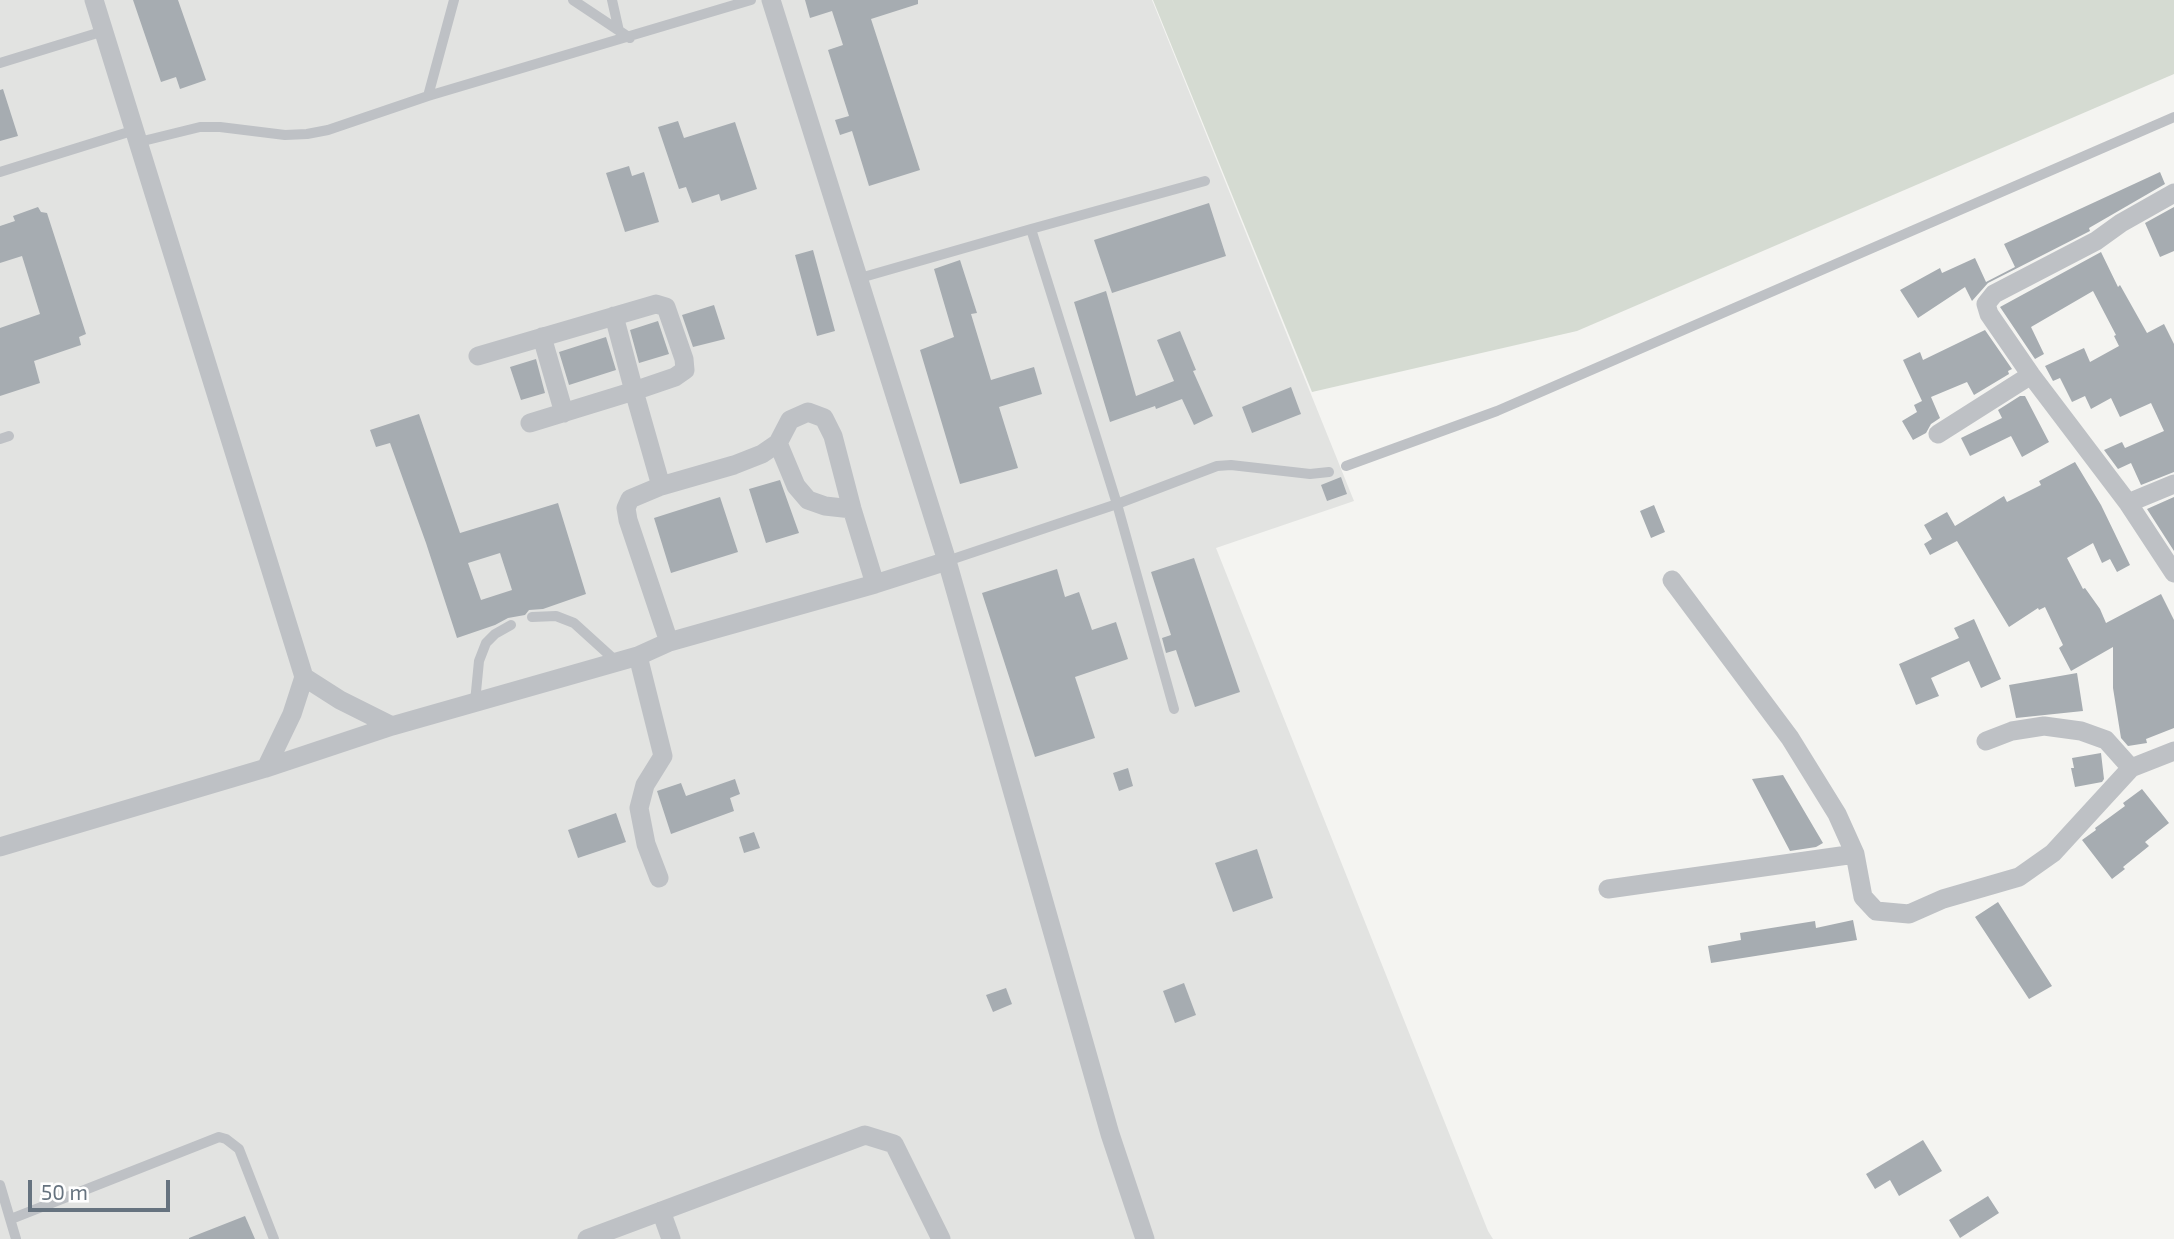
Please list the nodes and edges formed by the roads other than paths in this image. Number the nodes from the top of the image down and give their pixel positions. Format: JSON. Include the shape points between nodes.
{"nodes":[{"id":1,"x":94,"y":0,"type":"edge"},
{"id":2,"x":454,"y":0,"type":"edge"},
{"id":3,"x":573,"y":0,"type":"edge"},
{"id":4,"x":612,"y":0,"type":"edge"},
{"id":5,"x":751,"y":0,"type":"edge"},
{"id":6,"x":771,"y":0,"type":"edge"},
{"id":7,"x":619,"y":30,"type":"junction"},
{"id":8,"x":104,"y":31,"type":"junction"},
{"id":9,"x":630,"y":38,"type":"junction"},
{"id":10,"x":0,"y":63,"type":"edge"},
{"id":11,"x":428,"y":96,"type":"junction"},
{"id":12,"x":2174,"y":117,"type":"edge"},
{"id":13,"x":137,"y":136,"type":"junction"},
{"id":14,"x":0,"y":172,"type":"edge"},
{"id":15,"x":1205,"y":181,"type":"dead end"},
{"id":16,"x":2174,"y":193,"type":"edge"},
{"id":17,"x":1031,"y":229,"type":"junction"},
{"id":18,"x":860,"y":278,"type":"junction"},
{"id":19,"x":614,"y":316,"type":"junction"},
{"id":20,"x":542,"y":337,"type":"junction"},
{"id":21,"x":478,"y":356,"type":"dead end"},
{"id":22,"x":2031,"y":375,"type":"junction"},
{"id":23,"x":634,"y":391,"type":"junction"},
{"id":24,"x":564,"y":413,"type":"junction"},
{"id":25,"x":530,"y":423,"type":"dead end"},
{"id":26,"x":1938,"y":434,"type":"dead end"},
{"id":27,"x":778,"y":443,"type":"junction"},
{"id":28,"x":1346,"y":466,"type":"dead end"},
{"id":29,"x":1329,"y":472,"type":"dead end"},
{"id":30,"x":2174,"y":484,"type":"edge"},
{"id":31,"x":661,"y":486,"type":"junction"},
{"id":32,"x":2128,"y":503,"type":"junction"},
{"id":33,"x":1117,"y":504,"type":"junction"},
{"id":34,"x":852,"y":509,"type":"junction"},
{"id":35,"x":947,"y":561,"type":"junction"},
{"id":36,"x":2174,"y":573,"type":"edge"},
{"id":37,"x":1672,"y":580,"type":"dead end"},
{"id":38,"x":875,"y":584,"type":"junction"},
{"id":39,"x":532,"y":618,"type":"dead end"},
{"id":40,"x":511,"y":625,"type":"dead end"},
{"id":41,"x":669,"y":642,"type":"junction"},
{"id":42,"x":638,"y":656,"type":"junction"},
{"id":43,"x":617,"y":662,"type":"junction"},
{"id":44,"x":304,"y":677,"type":"junction"},
{"id":45,"x":475,"y":703,"type":"junction"},
{"id":46,"x":1174,"y":709,"type":"dead end"},
{"id":47,"x":392,"y":726,"type":"junction"},
{"id":48,"x":1986,"y":741,"type":"dead end"},
{"id":49,"x":2174,"y":751,"type":"edge"},
{"id":50,"x":267,"y":768,"type":"junction"},
{"id":51,"x":2131,"y":768,"type":"junction"},
{"id":52,"x":0,"y":847,"type":"edge"},
{"id":53,"x":1855,"y":854,"type":"junction"},
{"id":54,"x":659,"y":878,"type":"dead end"},
{"id":55,"x":1608,"y":889,"type":"dead end"},
{"id":56,"x":0,"y":1185,"type":"edge"},
{"id":57,"x":661,"y":1211,"type":"junction"},
{"id":58,"x":11,"y":1219,"type":"junction"},
{"id":59,"x":16,"y":1239,"type":"edge"},
{"id":60,"x":274,"y":1239,"type":"edge"},
{"id":61,"x":587,"y":1239,"type":"edge"},
{"id":62,"x":671,"y":1239,"type":"edge"},
{"id":63,"x":942,"y":1239,"type":"edge"},
{"id":64,"x":1145,"y":1239,"type":"edge"}],
"edges":[{"from":1,"to":8,"type":"street"},
{"from":2,"to":11,"type":"lane"},
{"from":3,"to":7,"type":"lane"},
{"from":4,"to":7,"type":"lane"},
{"from":5,"to":9,"type":"lane"},
{"from":6,"to":18,"type":"street"},
{"from":7,"to":9,"type":"lane"},
{"from":8,"to":10,"type":"lane"},
{"from":8,"to":13,"type":"street"},
{"from":9,"to":11,"type":"lane"},
{"from":11,"to":13,"type":"lane","via":[[307,134],[200,127]]},
{"from":12,"to":28,"type":"lane","via":[[1519,402]]},
{"from":13,"to":14,"type":"lane"},
{"from":13,"to":44,"type":"street"},
{"from":15,"to":17,"type":"lane"},
{"from":16,"to":22,"type":"street","via":[[2096,242],[1987,300],[1989,314]]},
{"from":17,"to":18,"type":"lane"},
{"from":17,"to":33,"type":"lane"},
{"from":18,"to":35,"type":"street"},
{"from":19,"to":20,"type":"street"},
{"from":19,"to":23,"type":"street"},
{"from":19,"to":23,"type":"street","via":[[656,304],[666,307],[684,359],[685,370],[675,377]]},
{"from":20,"to":21,"type":"street"},
{"from":20,"to":24,"type":"street"},
{"from":22,"to":26,"type":"street"},
{"from":22,"to":32,"type":"street"},
{"from":23,"to":24,"type":"street"},
{"from":23,"to":31,"type":"street"},
{"from":24,"to":25,"type":"street"},
{"from":27,"to":31,"type":"street","via":[[734,465]]},
{"from":27,"to":34,"type":"street","via":[[796,486],[808,500]]},
{"from":27,"to":34,"type":"street","via":[[790,420],[808,412],[824,418]]},
{"from":29,"to":33,"type":"lane","via":[[1217,467]]},
{"from":30,"to":32,"type":"street"},
{"from":31,"to":41,"type":"street","via":[[630,499],[626,508]]},
{"from":32,"to":36,"type":"street"},
{"from":33,"to":35,"type":"lane"},
{"from":33,"to":46,"type":"lane"},
{"from":34,"to":38,"type":"street"},
{"from":35,"to":38,"type":"street"},
{"from":35,"to":64,"type":"street","via":[[1110,1134]]},
{"from":37,"to":53,"type":"street","via":[[1790,737],[1837,814]]},
{"from":38,"to":41,"type":"street"},
{"from":39,"to":43,"type":"lane","via":[[556,616],[574,623]]},
{"from":40,"to":45,"type":"lane","via":[[486,643],[479,661]]},
{"from":41,"to":42,"type":"street"},
{"from":42,"to":43,"type":"street"},
{"from":42,"to":54,"type":"street","via":[[663,756],[645,785],[639,808]]},
{"from":43,"to":45,"type":"street"},
{"from":44,"to":47,"type":"street"},
{"from":44,"to":50,"type":"street"},
{"from":45,"to":47,"type":"street"},
{"from":47,"to":50,"type":"street"},
{"from":48,"to":51,"type":"street","via":[[2044,726],[2081,731],[2106,740]]},
{"from":49,"to":51,"type":"street"},
{"from":50,"to":52,"type":"street"},
{"from":51,"to":53,"type":"street","via":[[2053,853],[2019,877],[1909,914],[1876,911],[1870,906],[1863,897]]},
{"from":53,"to":55,"type":"street"},
{"from":56,"to":58,"type":"lane"},
{"from":57,"to":61,"type":"street"},
{"from":57,"to":62,"type":"street"},
{"from":57,"to":63,"type":"street","via":[[865,1135],[894,1144]]},
{"from":58,"to":59,"type":"lane"},
{"from":58,"to":60,"type":"lane","via":[[219,1137],[239,1149]]}]}
